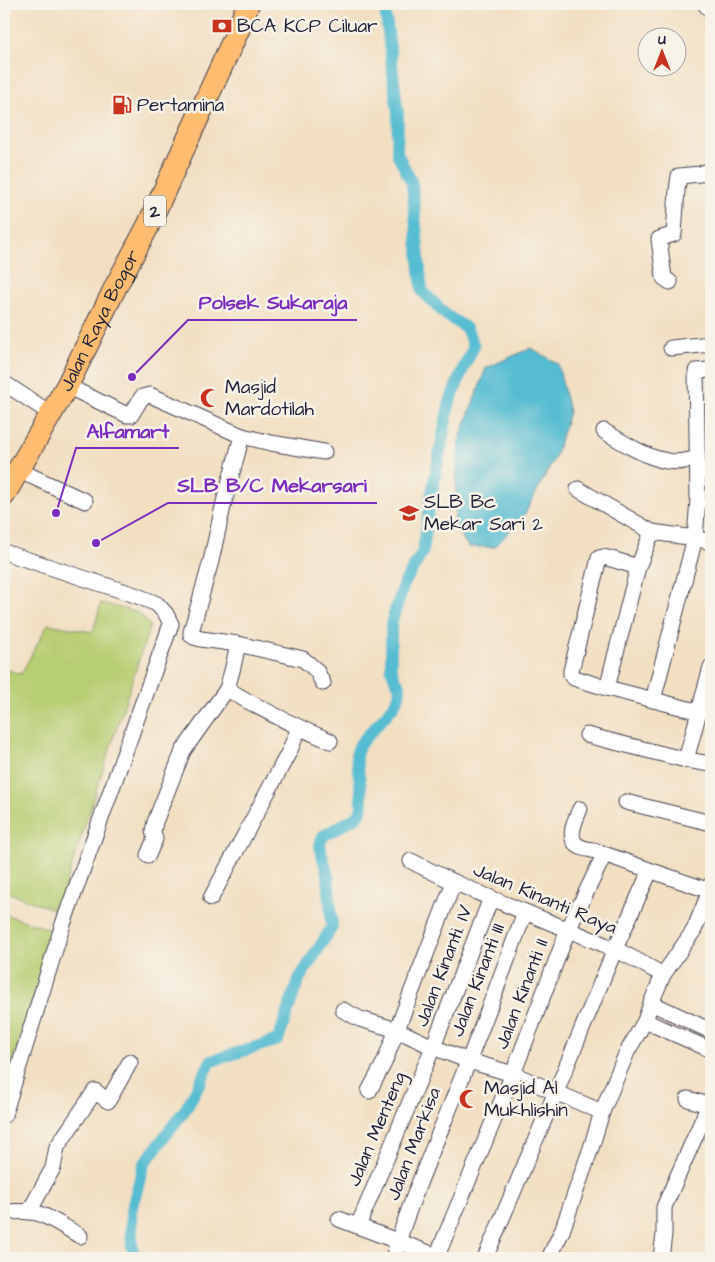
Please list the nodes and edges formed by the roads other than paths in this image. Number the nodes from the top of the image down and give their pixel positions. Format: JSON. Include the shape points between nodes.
{"nodes":[{"id":1,"x":248,"y":4,"type":"edge"},
{"id":2,"x":711,"y":170,"type":"edge"},
{"id":3,"x":670,"y":282,"type":"dead end"},
{"id":4,"x":711,"y":344,"type":"edge"},
{"id":5,"x":671,"y":348,"type":"dead end"},
{"id":6,"x":711,"y":370,"type":"edge"},
{"id":7,"x":4,"y":383,"type":"edge"},
{"id":8,"x":67,"y":386,"type":"junction"},
{"id":9,"x":50,"y":413,"type":"junction"},
{"id":10,"x":604,"y":432,"type":"dead end"},
{"id":11,"x":242,"y":436,"type":"junction"},
{"id":12,"x":324,"y":452,"type":"dead end"},
{"id":13,"x":698,"y":458,"type":"junction"},
{"id":14,"x":18,"y":470,"type":"junction"},
{"id":15,"x":578,"y":489,"type":"dead end"},
{"id":16,"x":4,"y":495,"type":"edge"},
{"id":17,"x":85,"y":501,"type":"dead end"},
{"id":18,"x":652,"y":532,"type":"junction"},
{"id":19,"x":695,"y":538,"type":"junction"},
{"id":20,"x":711,"y":542,"type":"edge"},
{"id":21,"x":4,"y":552,"type":"edge"},
{"id":22,"x":638,"y":567,"type":"junction"},
{"id":23,"x":238,"y":644,"type":"junction"},
{"id":24,"x":711,"y":667,"type":"edge"},
{"id":25,"x":323,"y":683,"type":"dead end"},
{"id":26,"x":607,"y":688,"type":"junction"},
{"id":27,"x":227,"y":689,"type":"junction"},
{"id":28,"x":653,"y":700,"type":"junction"},
{"id":29,"x":700,"y":712,"type":"junction"},
{"id":30,"x":299,"y":728,"type":"junction"},
{"id":31,"x":587,"y":735,"type":"dead end"},
{"id":32,"x":330,"y":741,"type":"dead end"},
{"id":33,"x":686,"y":760,"type":"junction"},
{"id":34,"x":711,"y":764,"type":"edge"},
{"id":35,"x":626,"y":802,"type":"dead end"},
{"id":36,"x":580,"y":809,"type":"dead end"},
{"id":37,"x":711,"y":823,"type":"edge"},
{"id":38,"x":148,"y":855,"type":"dead end"},
{"id":39,"x":604,"y":855,"type":"junction"},
{"id":40,"x":411,"y":861,"type":"dead end"},
{"id":41,"x":650,"y":871,"type":"junction"},
{"id":42,"x":454,"y":882,"type":"junction"},
{"id":43,"x":711,"y":887,"type":"edge"},
{"id":44,"x":211,"y":898,"type":"dead end"},
{"id":45,"x":491,"y":898,"type":"junction"},
{"id":46,"x":525,"y":912,"type":"junction"},
{"id":47,"x":706,"y":912,"type":"edge"},
{"id":48,"x":568,"y":930,"type":"junction"},
{"id":49,"x":615,"y":949,"type":"junction"},
{"id":50,"x":664,"y":975,"type":"junction"},
{"id":51,"x":651,"y":1003,"type":"junction"},
{"id":52,"x":343,"y":1010,"type":"dead end"},
{"id":53,"x":645,"y":1021,"type":"junction"},
{"id":54,"x":397,"y":1030,"type":"junction"},
{"id":55,"x":711,"y":1031,"type":"edge"},
{"id":56,"x":433,"y":1047,"type":"junction"},
{"id":57,"x":711,"y":1050,"type":"edge"},
{"id":58,"x":130,"y":1062,"type":"dead end"},
{"id":59,"x":469,"y":1062,"type":"junction"},
{"id":60,"x":513,"y":1074,"type":"junction"},
{"id":61,"x":369,"y":1091,"type":"dead end"},
{"id":62,"x":556,"y":1092,"type":"junction"},
{"id":63,"x":688,"y":1099,"type":"dead end"},
{"id":64,"x":710,"y":1105,"type":"edge"},
{"id":65,"x":602,"y":1112,"type":"junction"},
{"id":66,"x":4,"y":1115,"type":"edge"},
{"id":67,"x":4,"y":1212,"type":"edge"},
{"id":68,"x":29,"y":1212,"type":"junction"},
{"id":69,"x":339,"y":1220,"type":"dead end"},
{"id":70,"x":358,"y":1226,"type":"junction"},
{"id":71,"x":80,"y":1236,"type":"dead end"},
{"id":72,"x":398,"y":1242,"type":"junction"},
{"id":73,"x":440,"y":1257,"type":"edge"},
{"id":74,"x":393,"y":1258,"type":"edge"},
{"id":75,"x":485,"y":1258,"type":"edge"},
{"id":76,"x":550,"y":1258,"type":"edge"},
{"id":77,"x":661,"y":1258,"type":"edge"}],
"edges":[{"from":1,"to":8,"type":"highway","name":"Jalan Raya Bogor","number":"2","via":[[148,226]]},
{"from":2,"to":3,"type":"street","via":[[679,176],[674,234],[659,239],[664,278]]},
{"from":4,"to":5,"type":"street"},
{"from":6,"to":13,"type":"street","via":[[696,371]]},
{"from":7,"to":9,"type":"street"},
{"from":8,"to":9,"type":"highway","name":"Jalan Raya Bogor","number":"2"},
{"from":8,"to":11,"type":"street","via":[[127,415],[142,397],[150,395]]},
{"from":9,"to":14,"type":"highway","name":"Jalan Raya Bogor","number":"2"},
{"from":10,"to":13,"type":"street","via":[[631,448],[667,461]]},
{"from":11,"to":12,"type":"street"},
{"from":11,"to":23,"type":"street","via":[[191,632],[194,637]]},
{"from":13,"to":19,"type":"street"},
{"from":14,"to":16,"type":"highway","name":"Jalan Raya Bogor","number":"2"},
{"from":14,"to":17,"type":"street"},
{"from":15,"to":18,"type":"street"},
{"from":18,"to":19,"type":"street"},
{"from":18,"to":22,"type":"street"},
{"from":19,"to":20,"type":"street"},
{"from":19,"to":28,"type":"street"},
{"from":21,"to":66,"type":"street","via":[[157,604],[170,624],[63,924]]},
{"from":22,"to":26,"type":"street"},
{"from":22,"to":26,"type":"street","via":[[603,557],[598,562],[571,676]]},
{"from":23,"to":25,"type":"street","via":[[303,660],[316,670]]},
{"from":23,"to":27,"type":"street"},
{"from":24,"to":29,"type":"street"},
{"from":26,"to":28,"type":"street"},
{"from":27,"to":30,"type":"street"},
{"from":27,"to":38,"type":"street","via":[[183,751],[155,822],[154,839]]},
{"from":28,"to":29,"type":"street"},
{"from":29,"to":33,"type":"street"},
{"from":30,"to":32,"type":"street"},
{"from":30,"to":44,"type":"street"},
{"from":31,"to":33,"type":"street"},
{"from":33,"to":34,"type":"street"},
{"from":35,"to":37,"type":"street"},
{"from":36,"to":39,"type":"street","via":[[574,824],[574,842]]},
{"from":39,"to":41,"type":"street"},
{"from":39,"to":48,"type":"street","name":"Jalan Kinanti II"},
{"from":40,"to":42,"type":"street","name":"Jalan Kinanti Raya"},
{"from":41,"to":43,"type":"street"},
{"from":41,"to":49,"type":"street"},
{"from":42,"to":45,"type":"street","name":"Jalan Kinanti Raya"},
{"from":42,"to":54,"type":"street"},
{"from":43,"to":47,"type":"street"},
{"from":45,"to":46,"type":"street","name":"Jalan Kinanti Raya"},
{"from":45,"to":56,"type":"street","name":"Jalan Kinanti. IV"},
{"from":46,"to":48,"type":"street","name":"Jalan Kinanti Raya"},
{"from":46,"to":59,"type":"street","name":"Jalan Kinanti III"},
{"from":47,"to":50,"type":"street"},
{"from":48,"to":49,"type":"street","name":"Jalan Kinanti Raya"},
{"from":48,"to":60,"type":"street","name":"Jalan Kinanti II"},
{"from":49,"to":50,"type":"street","name":"Jalan Kinanti Raya"},
{"from":49,"to":62,"type":"street"},
{"from":50,"to":51,"type":"street"},
{"from":51,"to":53,"type":"street"},
{"from":51,"to":55,"type":"street"},
{"from":52,"to":54,"type":"street","via":[[360,1019]]},
{"from":53,"to":57,"type":"street"},
{"from":53,"to":65,"type":"street","via":[[627,1052]]},
{"from":54,"to":56,"type":"street"},
{"from":54,"to":61,"type":"street"},
{"from":56,"to":59,"type":"street"},
{"from":56,"to":70,"type":"street","name":"Jalan Menteng"},
{"from":58,"to":68,"type":"street","via":[[108,1102],[95,1091],[57,1147],[53,1168]]},
{"from":59,"to":60,"type":"street"},
{"from":59,"to":72,"type":"street","name":"Jalan Markisa"},
{"from":60,"to":62,"type":"street"},
{"from":60,"to":73,"type":"street","name":"Jalan Kinanti II"},
{"from":62,"to":65,"type":"street"},
{"from":62,"to":75,"type":"street"},
{"from":63,"to":64,"type":"street"},
{"from":64,"to":77,"type":"street","via":[[664,1207]]},
{"from":65,"to":76,"type":"street"},
{"from":67,"to":68,"type":"street"},
{"from":68,"to":71,"type":"street","via":[[52,1220]]},
{"from":69,"to":70,"type":"street"},
{"from":70,"to":72,"type":"street"},
{"from":72,"to":73,"type":"street"},
{"from":72,"to":74,"type":"street","name":"Jalan Markisa"}]}
